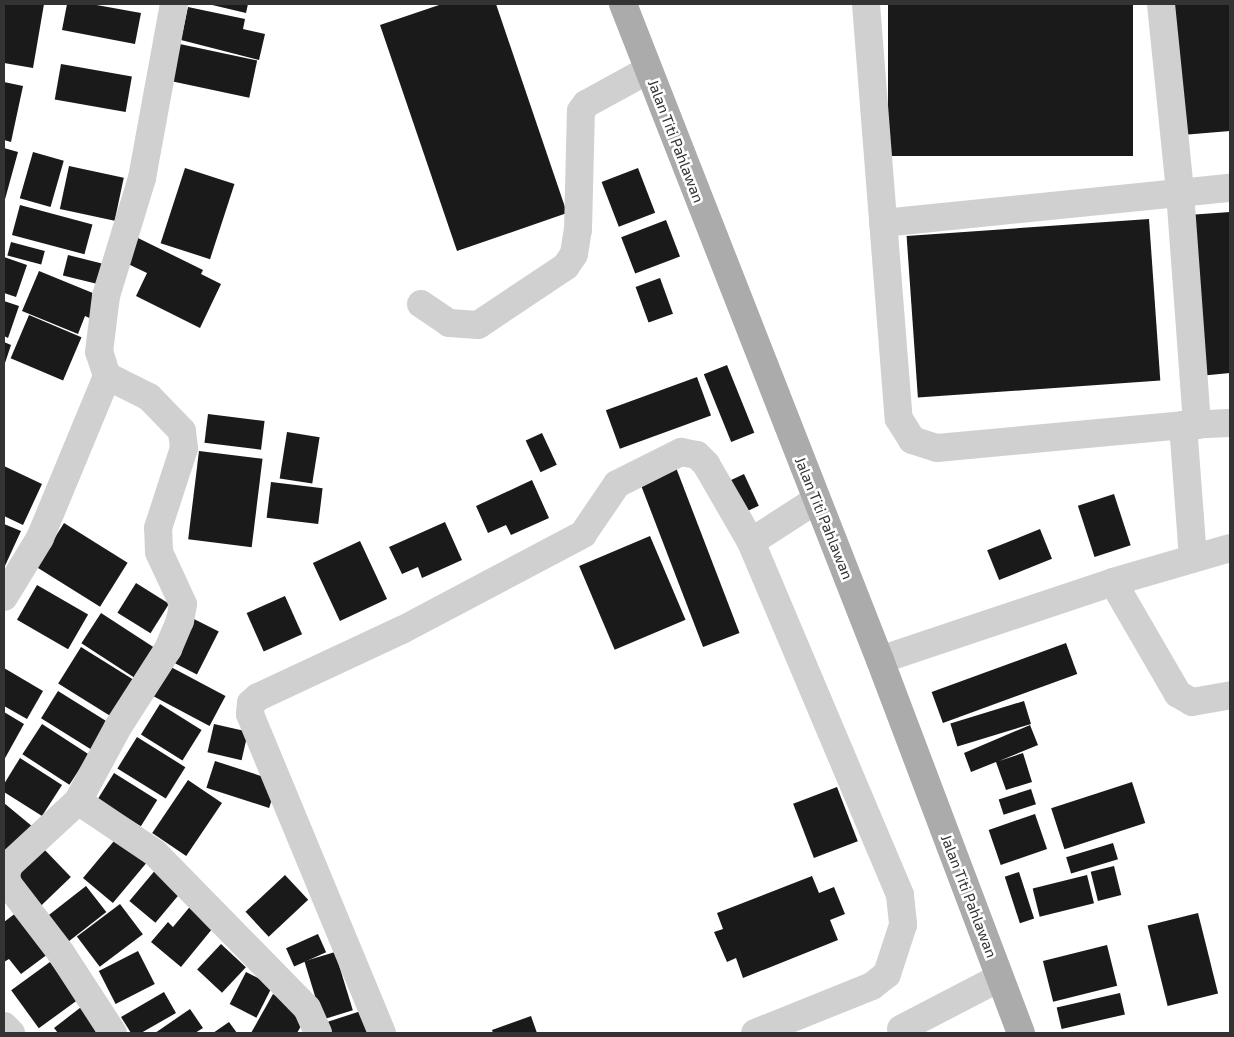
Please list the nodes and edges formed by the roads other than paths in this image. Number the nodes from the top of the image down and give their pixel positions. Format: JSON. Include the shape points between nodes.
{"nodes":[{"id":1,"x":174,"y":4,"type":"edge"},
{"id":2,"x":623,"y":4,"type":"edge"},
{"id":3,"x":866,"y":4,"type":"edge"},
{"id":4,"x":1161,"y":4,"type":"edge"},
{"id":5,"x":648,"y":70,"type":"junction"},
{"id":6,"x":1230,"y":188,"type":"edge"},
{"id":7,"x":1180,"y":192,"type":"junction"},
{"id":8,"x":883,"y":223,"type":"junction"},
{"id":9,"x":421,"y":304,"type":"dead end"},
{"id":10,"x":107,"y":376,"type":"junction"},
{"id":11,"x":1230,"y":423,"type":"edge"},
{"id":12,"x":1190,"y":425,"type":"junction"},
{"id":13,"x":816,"y":500,"type":"junction"},
{"id":14,"x":752,"y":542,"type":"junction"},
{"id":15,"x":1230,"y":548,"type":"edge"},
{"id":16,"x":1193,"y":558,"type":"junction"},
{"id":17,"x":1112,"y":582,"type":"junction"},
{"id":18,"x":4,"y":597,"type":"edge"},
{"id":19,"x":880,"y":660,"type":"junction"},
{"id":20,"x":1230,"y":695,"type":"edge"},
{"id":21,"x":78,"y":801,"type":"junction"},
{"id":22,"x":999,"y":978,"type":"junction"},
{"id":23,"x":4,"y":1026,"type":"edge"},
{"id":24,"x":901,"y":1029,"type":"dead end"},
{"id":25,"x":11,"y":1033,"type":"edge"},
{"id":26,"x":113,"y":1033,"type":"edge"},
{"id":27,"x":318,"y":1033,"type":"edge"},
{"id":28,"x":382,"y":1033,"type":"edge"},
{"id":29,"x":755,"y":1033,"type":"edge"},
{"id":30,"x":1021,"y":1033,"type":"edge"}],
"edges":[{"from":1,"to":10,"type":"street","via":[[142,178],[106,296],[99,352]]},
{"from":2,"to":5,"type":"main road","name":"Jalan Titi Pahlawan"},
{"from":3,"to":8,"type":"street"},
{"from":4,"to":7,"type":"street"},
{"from":5,"to":9,"type":"street","via":[[586,104],[581,111],[578,230],[574,254],[566,266],[478,325],[449,323]]},
{"from":5,"to":13,"type":"main road","name":"Jalan Titi Pahlawan"},
{"from":6,"to":7,"type":"street"},
{"from":7,"to":8,"type":"street"},
{"from":7,"to":12,"type":"street"},
{"from":8,"to":12,"type":"street","via":[[899,419],[912,440],[937,448]]},
{"from":10,"to":18,"type":"street","via":[[40,538]]},
{"from":10,"to":21,"type":"street","via":[[149,397],[182,431],[184,448],[158,528],[159,552],[183,604],[180,621],[168,649],[118,727]]},
{"from":11,"to":12,"type":"street"},
{"from":12,"to":16,"type":"street"},
{"from":13,"to":14,"type":"street"},
{"from":13,"to":19,"type":"main road","name":"Jalan Titi Pahlawan"},
{"from":14,"to":28,"type":"street","via":[[706,464],[697,455],[681,452],[617,484],[583,534],[402,630],[258,696],[251,704],[250,714]]},
{"from":14,"to":29,"type":"street","via":[[900,895],[903,925],[887,974],[872,986]]},
{"from":15,"to":16,"type":"street"},
{"from":16,"to":17,"type":"street"},
{"from":17,"to":19,"type":"street"},
{"from":17,"to":20,"type":"street","via":[[1178,694],[1192,702]]},
{"from":19,"to":22,"type":"main road","name":"Jalan Titi Pahlawan"},
{"from":21,"to":26,"type":"street","via":[[10,865],[6,875],[8,884],[61,953]]},
{"from":21,"to":27,"type":"street","via":[[155,854],[307,1008]]},
{"from":22,"to":24,"type":"street"},
{"from":22,"to":30,"type":"main road","name":"Jalan Titi Pahlawan"},
{"from":23,"to":25,"type":"street"}]}
